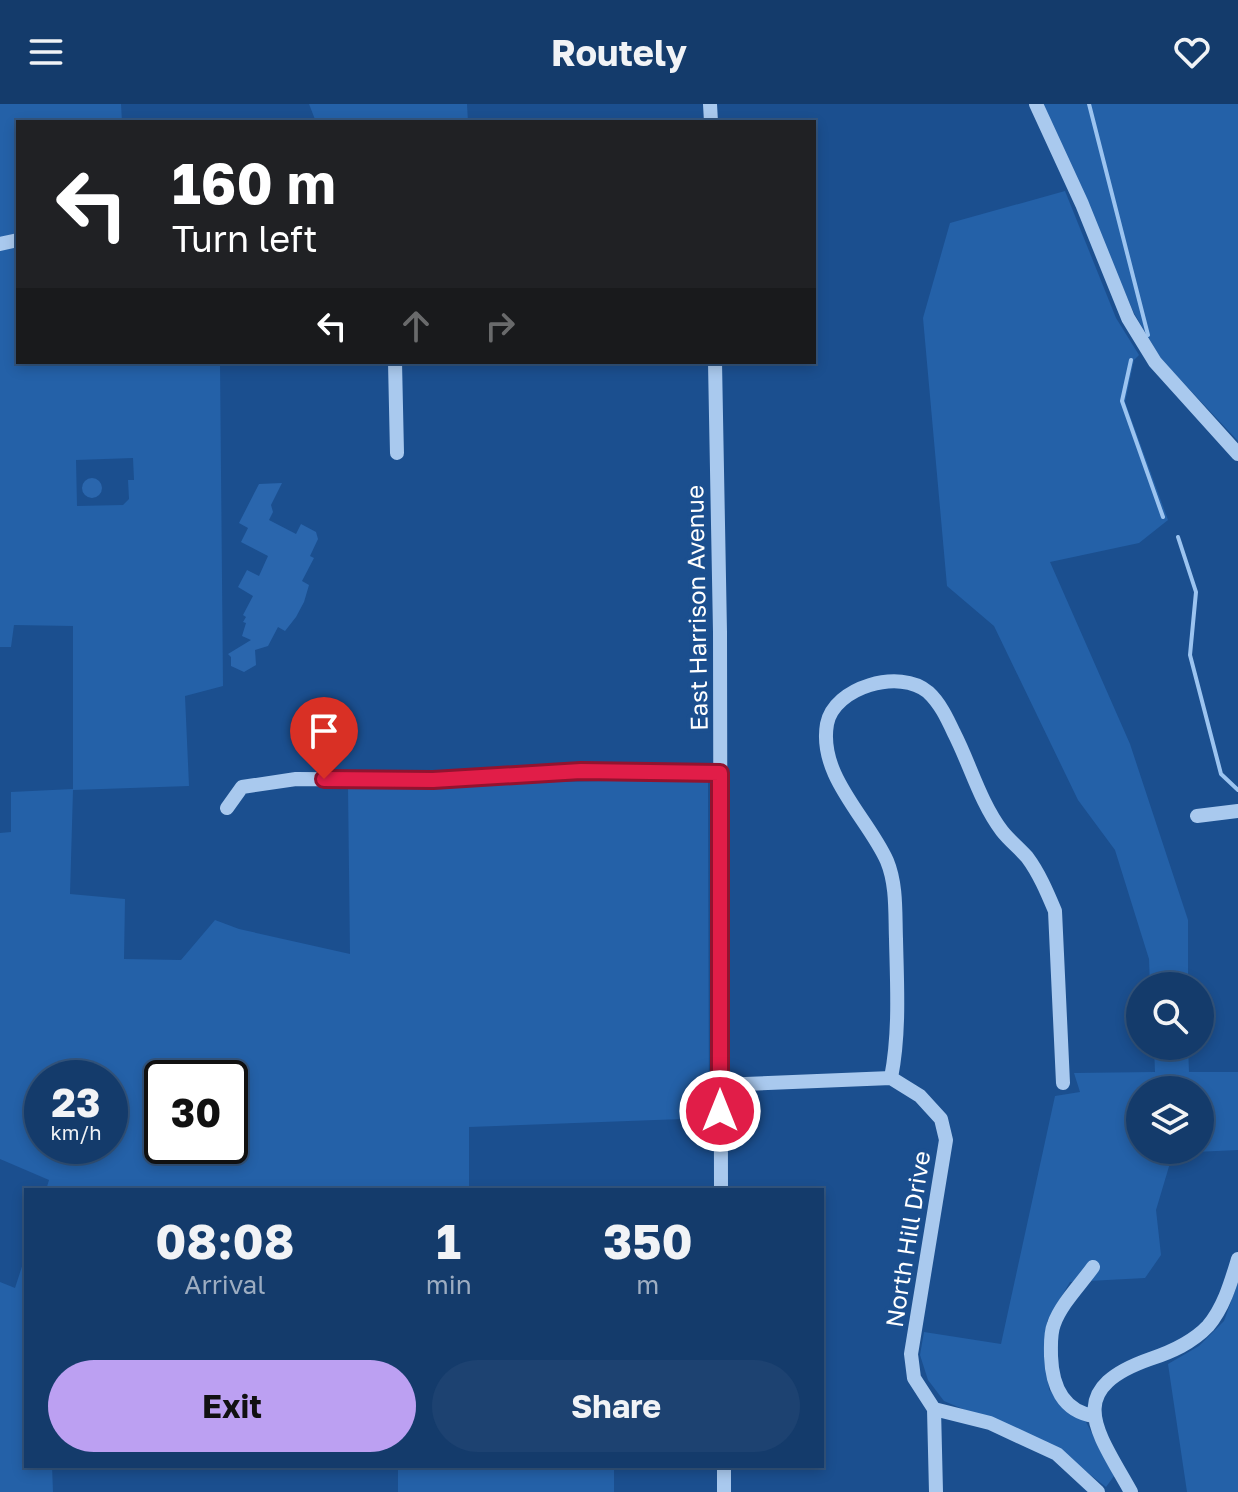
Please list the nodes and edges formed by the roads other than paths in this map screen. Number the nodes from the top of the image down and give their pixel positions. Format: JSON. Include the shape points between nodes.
{"nodes":[{"id":1,"x":1036,"y":104,"type":"edge"},
{"id":2,"x":395,"y":364,"type":"edge"},
{"id":3,"x":715,"y":364,"type":"edge"},
{"id":4,"x":397,"y":453,"type":"dead end"},
{"id":5,"x":1238,"y":454,"type":"edge"},
{"id":6,"x":720,"y":773,"type":"junction"},
{"id":7,"x":227,"y":808,"type":"dead end"},
{"id":8,"x":1238,"y":811,"type":"edge"},
{"id":9,"x":1197,"y":816,"type":"dead end"},
{"id":10,"x":891,"y":1078,"type":"junction"},
{"id":11,"x":1063,"y":1083,"type":"dead end"},
{"id":12,"x":720,"y":1085,"type":"junction"},
{"id":13,"x":721,"y":1188,"type":"edge"},
{"id":14,"x":1238,"y":1259,"type":"edge"},
{"id":15,"x":1093,"y":1267,"type":"dead end"},
{"id":16,"x":934,"y":1409,"type":"junction"},
{"id":17,"x":1094,"y":1416,"type":"junction"},
{"id":18,"x":724,"y":1468,"type":"edge"},
{"id":19,"x":724,"y":1492,"type":"edge"},
{"id":20,"x":936,"y":1492,"type":"edge"},
{"id":21,"x":1098,"y":1492,"type":"edge"},
{"id":22,"x":1131,"y":1492,"type":"edge"}],
"edges":[{"from":1,"to":5,"type":"street","via":[[1128,318],[1155,362]]},
{"from":2,"to":4,"type":"street"},
{"from":3,"to":6,"type":"street","name":"East Harrison Avenue"},
{"from":6,"to":7,"type":"street","via":[[296,779],[242,787]]},
{"from":6,"to":12,"type":"street","name":"East Harrison Avenue"},
{"from":8,"to":9,"type":"street"},
{"from":10,"to":11,"type":"street","via":[[898,995],[894,894],[887,862],[839,781],[827,726],[844,699],[867,686],[902,682],[922,688],[938,703],[1001,830],[1046,888],[1055,911]]},
{"from":10,"to":12,"type":"street"},
{"from":10,"to":16,"type":"street","name":"North Hill Drive","via":[[920,1096],[941,1119],[946,1140],[911,1354],[914,1378]]},
{"from":12,"to":13,"type":"street","name":"East Harrison Avenue"},
{"from":14,"to":17,"type":"street","via":[[1224,1301],[1207,1327],[1171,1352],[1116,1374],[1097,1393]]},
{"from":15,"to":17,"type":"street","via":[[1054,1321],[1051,1344],[1057,1390],[1075,1409]]},
{"from":16,"to":20,"type":"street"},
{"from":16,"to":21,"type":"street","via":[[990,1423],[1057,1454]]},
{"from":17,"to":22,"type":"street"},
{"from":18,"to":19,"type":"street"}]}
